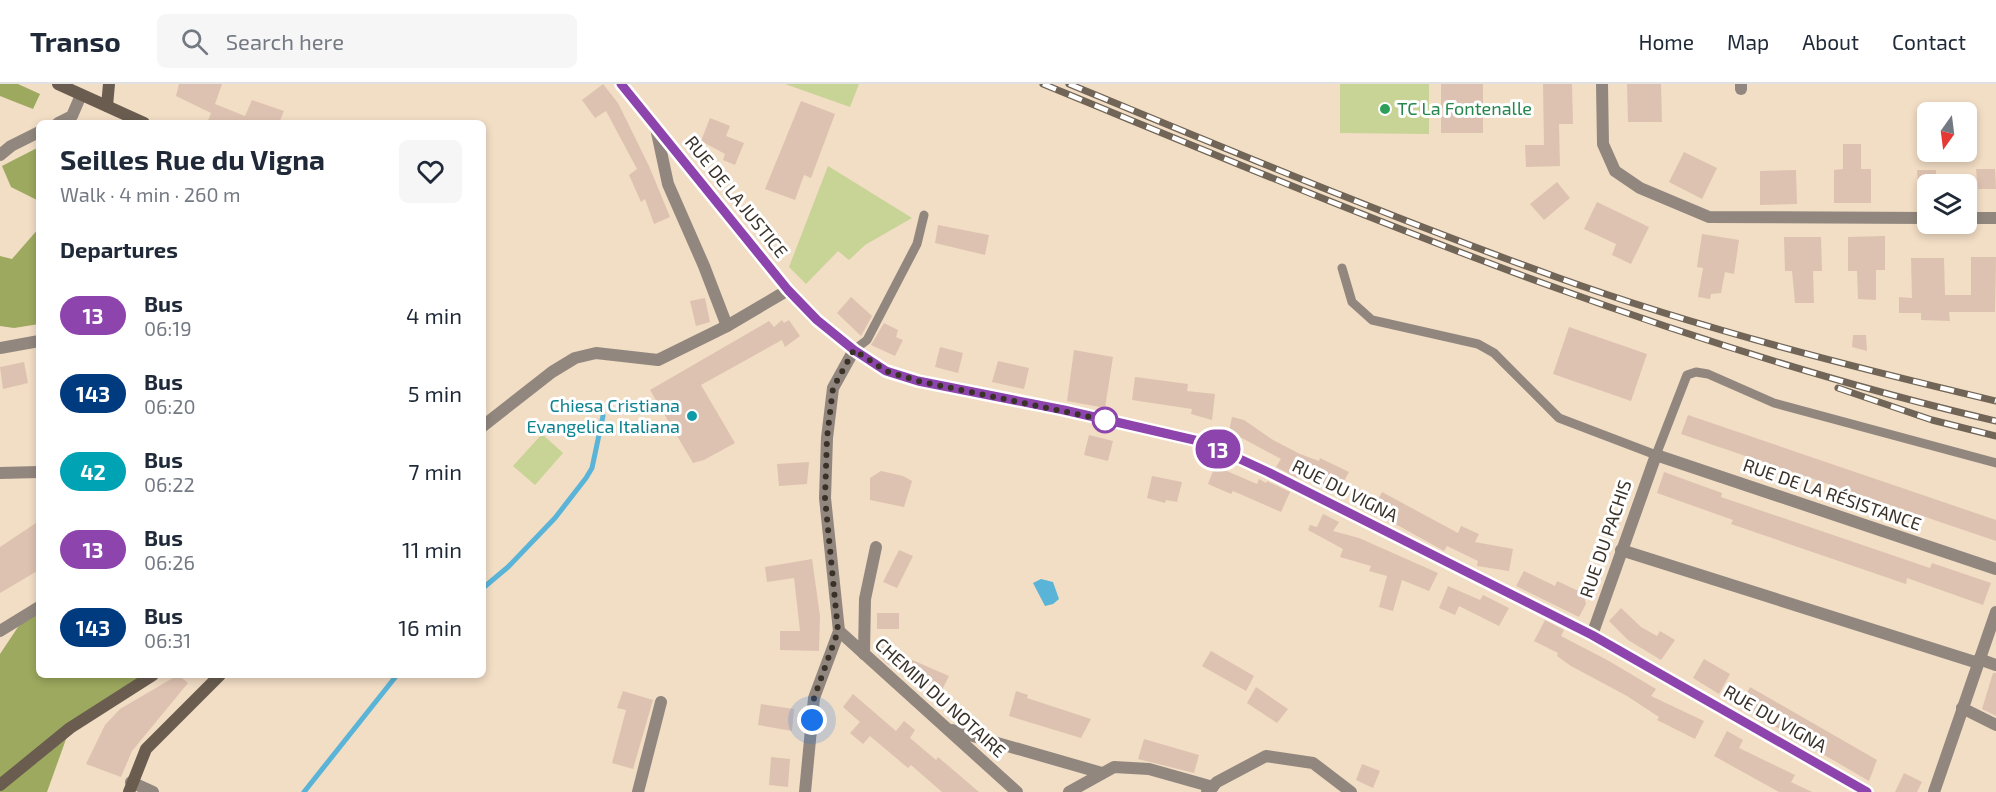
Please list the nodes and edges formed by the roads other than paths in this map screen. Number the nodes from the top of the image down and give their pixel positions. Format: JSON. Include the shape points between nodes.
{"nodes":[{"id":1,"x":58,"y":84,"type":"edge"},
{"id":2,"x":109,"y":84,"type":"edge"},
{"id":3,"x":621,"y":84,"type":"edge"},
{"id":4,"x":1602,"y":84,"type":"edge"},
{"id":5,"x":82,"y":89,"type":"edge"},
{"id":6,"x":107,"y":106,"type":"junction"},
{"id":7,"x":64,"y":120,"type":"edge"},
{"id":8,"x":137,"y":120,"type":"edge"},
{"id":9,"x":656,"y":128,"type":"junction"},
{"id":10,"x":36,"y":134,"type":"edge"},
{"id":11,"x":0,"y":155,"type":"edge"},
{"id":12,"x":924,"y":215,"type":"dead end"},
{"id":13,"x":1917,"y":218,"type":"edge"},
{"id":14,"x":1977,"y":218,"type":"edge"},
{"id":15,"x":1996,"y":218,"type":"edge"},
{"id":16,"x":1342,"y":268,"type":"dead end"},
{"id":17,"x":788,"y":290,"type":"junction"},
{"id":18,"x":727,"y":326,"type":"junction"},
{"id":19,"x":36,"y":342,"type":"edge"},
{"id":20,"x":0,"y":348,"type":"edge"},
{"id":21,"x":854,"y":350,"type":"junction"},
{"id":22,"x":486,"y":424,"type":"edge"},
{"id":23,"x":1656,"y":455,"type":"junction"},
{"id":24,"x":1996,"y":463,"type":"edge"},
{"id":25,"x":36,"y":472,"type":"edge"},
{"id":26,"x":0,"y":473,"type":"edge"},
{"id":27,"x":876,"y":547,"type":"dead end"},
{"id":28,"x":1621,"y":550,"type":"junction"},
{"id":29,"x":1996,"y":569,"type":"edge"},
{"id":30,"x":36,"y":609,"type":"edge"},
{"id":31,"x":1996,"y":612,"type":"edge"},
{"id":32,"x":0,"y":631,"type":"edge"},
{"id":33,"x":838,"y":631,"type":"junction"},
{"id":34,"x":1592,"y":635,"type":"junction"},
{"id":35,"x":864,"y":654,"type":"junction"},
{"id":36,"x":1979,"y":661,"type":"junction"},
{"id":37,"x":1996,"y":665,"type":"edge"},
{"id":38,"x":148,"y":678,"type":"edge"},
{"id":39,"x":217,"y":678,"type":"edge"},
{"id":40,"x":661,"y":702,"type":"dead end"},
{"id":41,"x":1962,"y":708,"type":"junction"},
{"id":42,"x":1996,"y":725,"type":"edge"},
{"id":43,"x":948,"y":729,"type":"junction"},
{"id":44,"x":1102,"y":773,"type":"junction"},
{"id":45,"x":0,"y":785,"type":"edge"},
{"id":46,"x":130,"y":787,"type":"edge"},
{"id":47,"x":1210,"y":789,"type":"edge"},
{"id":48,"x":153,"y":792,"type":"edge"},
{"id":49,"x":638,"y":792,"type":"edge"},
{"id":50,"x":805,"y":792,"type":"edge"},
{"id":51,"x":1017,"y":792,"type":"edge"},
{"id":52,"x":1069,"y":792,"type":"edge"},
{"id":53,"x":1351,"y":792,"type":"edge"},
{"id":54,"x":1867,"y":792,"type":"edge"},
{"id":55,"x":1934,"y":792,"type":"edge"}],
"edges":[{"from":1,"to":5,"type":"street"},
{"from":2,"to":6,"type":"street"},
{"from":3,"to":9,"type":"street","name":"RUE DE LA JUSTICE"},
{"from":4,"to":13,"type":"street","via":[[1603,144],[1615,171],[1640,188],[1709,217]]},
{"from":5,"to":6,"type":"street"},
{"from":5,"to":7,"type":"street","via":[[72,116]]},
{"from":6,"to":8,"type":"street"},
{"from":9,"to":17,"type":"street","name":"RUE DE LA JUSTICE"},
{"from":9,"to":18,"type":"street","name":"RUE DE LA JUSTICE","via":[[668,184]]},
{"from":10,"to":11,"type":"street"},
{"from":12,"to":21,"type":"lane","via":[[917,244],[867,340]]},
{"from":14,"to":15,"type":"street"},
{"from":16,"to":23,"type":"lane","via":[[1352,302],[1372,320],[1478,344],[1494,353],[1559,418]]},
{"from":17,"to":18,"type":"street"},
{"from":17,"to":21,"type":"street","name":"RUE DU VIGNA"},
{"from":18,"to":22,"type":"street","via":[[658,360],[596,354],[575,358]]},
{"from":19,"to":20,"type":"street"},
{"from":21,"to":33,"type":"street","via":[[833,388],[827,438],[825,498]]},
{"from":21,"to":34,"type":"street","name":"RUE DU VIGNA","via":[[886,371],[918,381],[1203,442]]},
{"from":23,"to":24,"type":"lane","via":[[1688,375],[1696,372],[1774,403]]},
{"from":23,"to":28,"type":"street","name":"RUE DU PACHIS"},
{"from":23,"to":29,"type":"street","name":"RUE DE LA RÉSISTANCE"},
{"from":25,"to":26,"type":"street"},
{"from":27,"to":35,"type":"street","via":[[865,599]]},
{"from":28,"to":34,"type":"street","name":"RUE DU PACHIS"},
{"from":28,"to":36,"type":"street"},
{"from":30,"to":32,"type":"street"},
{"from":31,"to":36,"type":"street"},
{"from":33,"to":35,"type":"street","name":"CHEMIN DU NOTAIRE"},
{"from":33,"to":50,"type":"street","via":[[814,698]]},
{"from":34,"to":54,"type":"street","name":"RUE DU VIGNA"},
{"from":35,"to":43,"type":"street","name":"CHEMIN DU NOTAIRE"},
{"from":36,"to":37,"type":"street"},
{"from":36,"to":41,"type":"street"},
{"from":38,"to":45,"type":"street","via":[[70,728]]},
{"from":39,"to":46,"type":"street","via":[[146,749]]},
{"from":40,"to":49,"type":"street"},
{"from":41,"to":42,"type":"street"},
{"from":41,"to":55,"type":"street"},
{"from":43,"to":44,"type":"street"},
{"from":43,"to":51,"type":"street","name":"CHEMIN DU NOTAIRE"},
{"from":44,"to":47,"type":"street","via":[[1114,767],[1149,769]]},
{"from":44,"to":52,"type":"street"},
{"from":46,"to":48,"type":"street"},
{"from":47,"to":53,"type":"street","via":[[1266,756],[1313,763]]}]}
